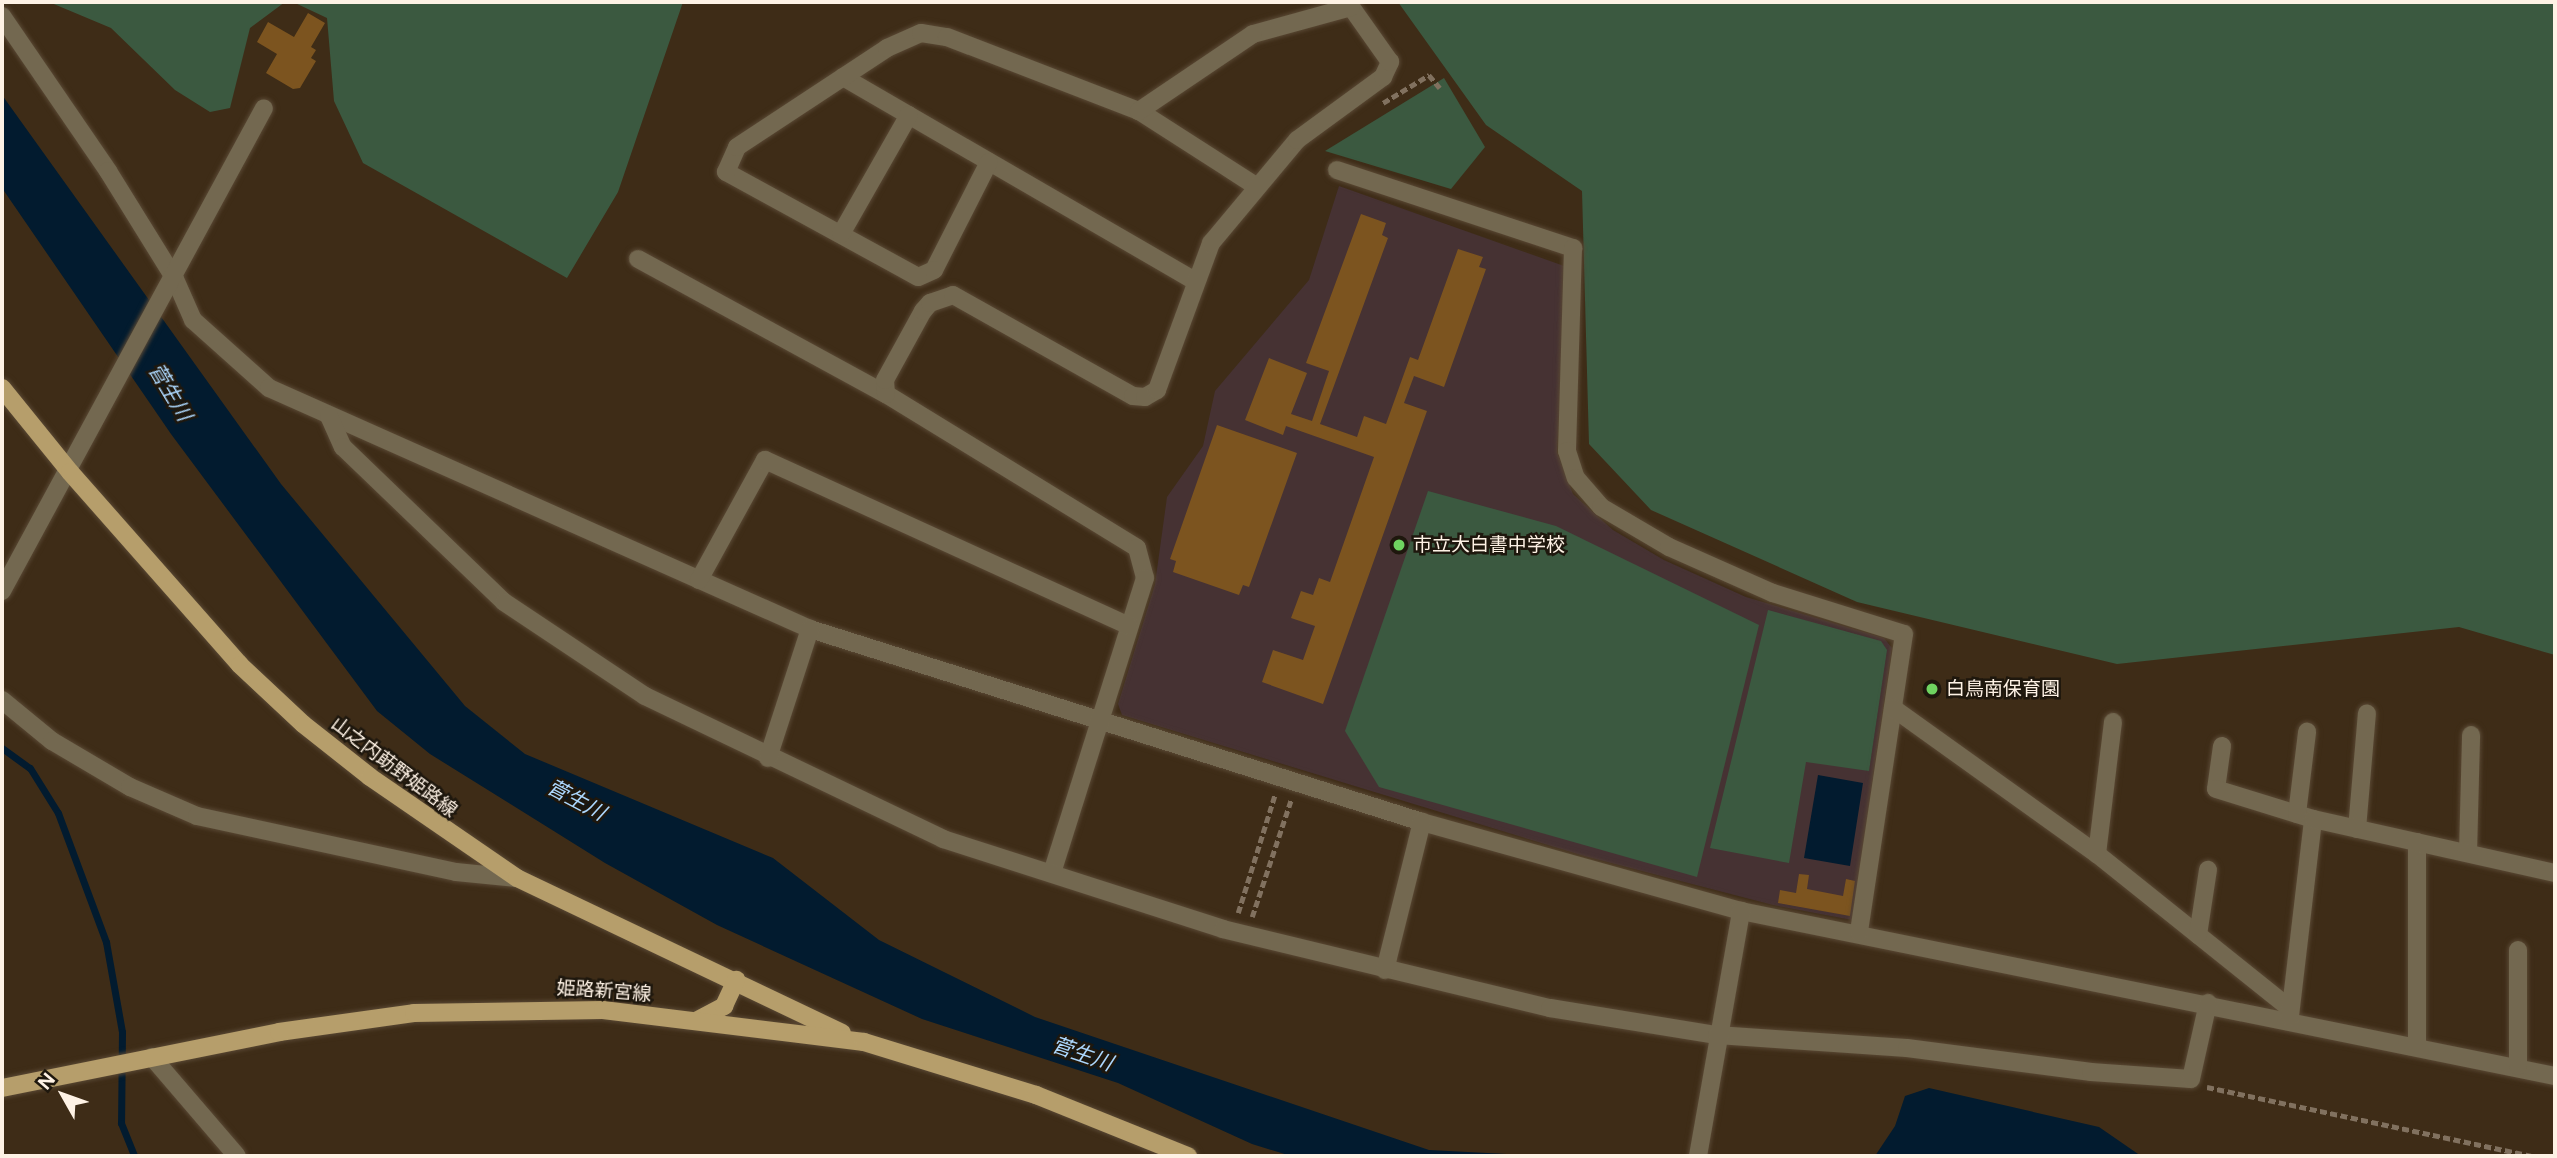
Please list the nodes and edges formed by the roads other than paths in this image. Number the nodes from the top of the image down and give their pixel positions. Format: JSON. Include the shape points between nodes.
{"nodes":[{"id":1,"x":2,"y":16,"type":"edge"},
{"id":2,"x":844,"y":77,"type":"junction"},
{"id":3,"x":264,"y":108,"type":"dead end"},
{"id":4,"x":1139,"y":111,"type":"junction"},
{"id":5,"x":909,"y":115,"type":"junction"},
{"id":6,"x":989,"y":162,"type":"junction"},
{"id":7,"x":1337,"y":170,"type":"dead end"},
{"id":8,"x":1256,"y":186,"type":"junction"},
{"id":9,"x":841,"y":234,"type":"junction"},
{"id":10,"x":638,"y":259,"type":"dead end"},
{"id":11,"x":175,"y":279,"type":"junction"},
{"id":12,"x":1195,"y":281,"type":"junction"},
{"id":13,"x":2,"y":388,"type":"edge"},
{"id":14,"x":887,"y":394,"type":"junction"},
{"id":15,"x":329,"y":416,"type":"junction"},
{"id":16,"x":73,"y":466,"type":"junction"},
{"id":17,"x":699,"y":580,"type":"junction"},
{"id":18,"x":2,"y":590,"type":"edge"},
{"id":19,"x":1129,"y":626,"type":"junction"},
{"id":20,"x":810,"y":629,"type":"junction"},
{"id":21,"x":2,"y":700,"type":"edge"},
{"id":22,"x":1893,"y":708,"type":"junction"},
{"id":23,"x":2367,"y":713,"type":"dead end"},
{"id":24,"x":1100,"y":718,"type":"junction"},
{"id":25,"x":2113,"y":722,"type":"dead end"},
{"id":26,"x":2308,"y":732,"type":"dead end"},
{"id":27,"x":2471,"y":735,"type":"dead end"},
{"id":28,"x":2222,"y":746,"type":"dead end"},
{"id":29,"x":768,"y":758,"type":"junction"},
{"id":30,"x":2305,"y":817,"type":"junction"},
{"id":31,"x":1422,"y":822,"type":"junction"},
{"id":32,"x":2357,"y":829,"type":"junction"},
{"id":33,"x":2417,"y":842,"type":"junction"},
{"id":34,"x":2468,"y":853,"type":"junction"},
{"id":35,"x":2097,"y":854,"type":"junction"},
{"id":36,"x":2208,"y":870,"type":"dead end"},
{"id":37,"x":1052,"y":873,"type":"junction"},
{"id":38,"x":2555,"y":873,"type":"edge"},
{"id":39,"x":517,"y":878,"type":"junction"},
{"id":40,"x":1741,"y":911,"type":"junction"},
{"id":41,"x":1859,"y":933,"type":"junction"},
{"id":42,"x":2198,"y":935,"type":"junction"},
{"id":43,"x":2518,"y":950,"type":"dead end"},
{"id":44,"x":1385,"y":970,"type":"junction"},
{"id":45,"x":736,"y":980,"type":"junction"},
{"id":46,"x":2208,"y":1003,"type":"junction"},
{"id":47,"x":2290,"y":1014,"type":"junction"},
{"id":48,"x":698,"y":1020,"type":"junction"},
{"id":49,"x":864,"y":1042,"type":"junction"},
{"id":50,"x":1715,"y":1043,"type":"junction"},
{"id":51,"x":2417,"y":1046,"type":"junction"},
{"id":52,"x":152,"y":1057,"type":"junction"},
{"id":53,"x":2518,"y":1066,"type":"junction"},
{"id":54,"x":2555,"y":1076,"type":"edge"},
{"id":55,"x":2,"y":1087,"type":"edge"},
{"id":56,"x":1179,"y":1154,"type":"edge"},
{"id":57,"x":237,"y":1156,"type":"edge"},
{"id":58,"x":1698,"y":1156,"type":"edge"}],
"edges":[{"from":1,"to":11,"type":"street","via":[[70,113]]},
{"from":2,"to":4,"type":"street","via":[[887,48],[921,33],[947,37]]},
{"from":2,"to":5,"type":"street"},
{"from":2,"to":9,"type":"street","via":[[737,147],[726,172]]},
{"from":3,"to":11,"type":"street"},
{"from":4,"to":8,"type":"street"},
{"from":4,"to":8,"type":"street","via":[[1253,34],[1352,7],[1390,62],[1383,77],[1297,140]]},
{"from":5,"to":6,"type":"street"},
{"from":5,"to":9,"type":"street"},
{"from":6,"to":9,"type":"street","via":[[934,270],[918,277]]},
{"from":6,"to":12,"type":"street"},
{"from":7,"to":22,"type":"street","via":[[1573,248],[1567,451],[1576,478],[1601,507],[1669,547],[1773,593],[1903,634]]},
{"from":8,"to":12,"type":"street","via":[[1211,243]]},
{"from":10,"to":14,"type":"street"},
{"from":11,"to":15,"type":"street","via":[[193,320],[269,388]]},
{"from":11,"to":16,"type":"street"},
{"from":12,"to":14,"type":"street","via":[[1164,377],[1157,390],[1145,397],[1133,396],[953,295],[930,303],[923,311],[885,380]]},
{"from":13,"to":16,"type":"main road","name":"山之内莇野姫路線"},
{"from":14,"to":19,"type":"street","via":[[1138,548],[1145,578]]},
{"from":15,"to":17,"type":"street"},
{"from":15,"to":29,"type":"street","via":[[343,447],[504,602],[645,696]]},
{"from":16,"to":18,"type":"street"},
{"from":16,"to":39,"type":"main road","name":"山之内莇野姫路線","via":[[240,665],[303,724],[439,829]]},
{"from":17,"to":19,"type":"street","via":[[765,460]]},
{"from":17,"to":20,"type":"street"},
{"from":19,"to":24,"type":"street"},
{"from":20,"to":24,"type":"street"},
{"from":20,"to":29,"type":"street"},
{"from":21,"to":39,"type":"street","via":[[52,741],[130,787],[197,816],[456,872]]},
{"from":22,"to":35,"type":"street"},
{"from":22,"to":41,"type":"street"},
{"from":23,"to":32,"type":"street"},
{"from":24,"to":31,"type":"street"},
{"from":24,"to":37,"type":"street"},
{"from":25,"to":35,"type":"street"},
{"from":26,"to":30,"type":"street"},
{"from":27,"to":34,"type":"street"},
{"from":28,"to":30,"type":"street","via":[[2216,789]]},
{"from":29,"to":37,"type":"street","via":[[943,839]]},
{"from":30,"to":32,"type":"street"},
{"from":30,"to":47,"type":"street"},
{"from":31,"to":40,"type":"street"},
{"from":31,"to":44,"type":"street"},
{"from":32,"to":33,"type":"street"},
{"from":33,"to":34,"type":"street"},
{"from":33,"to":51,"type":"street"},
{"from":34,"to":38,"type":"street"},
{"from":35,"to":42,"type":"street"},
{"from":36,"to":42,"type":"street"},
{"from":37,"to":44,"type":"street","via":[[1239,933]]},
{"from":39,"to":45,"type":"main road","name":"山之内莇野姫路線"},
{"from":40,"to":41,"type":"street"},
{"from":40,"to":50,"type":"street"},
{"from":41,"to":46,"type":"street"},
{"from":42,"to":47,"type":"street"},
{"from":43,"to":53,"type":"street"},
{"from":44,"to":50,"type":"street"},
{"from":45,"to":48,"type":"main road","via":[[724,1006]]},
{"from":45,"to":49,"type":"main road","name":"山之内莇野姫路線"},
{"from":46,"to":47,"type":"street"},
{"from":46,"to":50,"type":"street","via":[[2191,1079],[2091,1072],[1907,1048]]},
{"from":47,"to":51,"type":"street"},
{"from":48,"to":49,"type":"main road","name":"姫路新宮線"},
{"from":48,"to":52,"type":"main road","name":"姫路新宮線","via":[[537,1008],[414,1013],[279,1032]]},
{"from":49,"to":56,"type":"main road","name":"姫路新宮線","via":[[1036,1095]]},
{"from":50,"to":58,"type":"street"},
{"from":51,"to":53,"type":"street"},
{"from":52,"to":55,"type":"main road","name":"姫路新宮線"},
{"from":52,"to":57,"type":"street"},
{"from":53,"to":54,"type":"street"}]}
